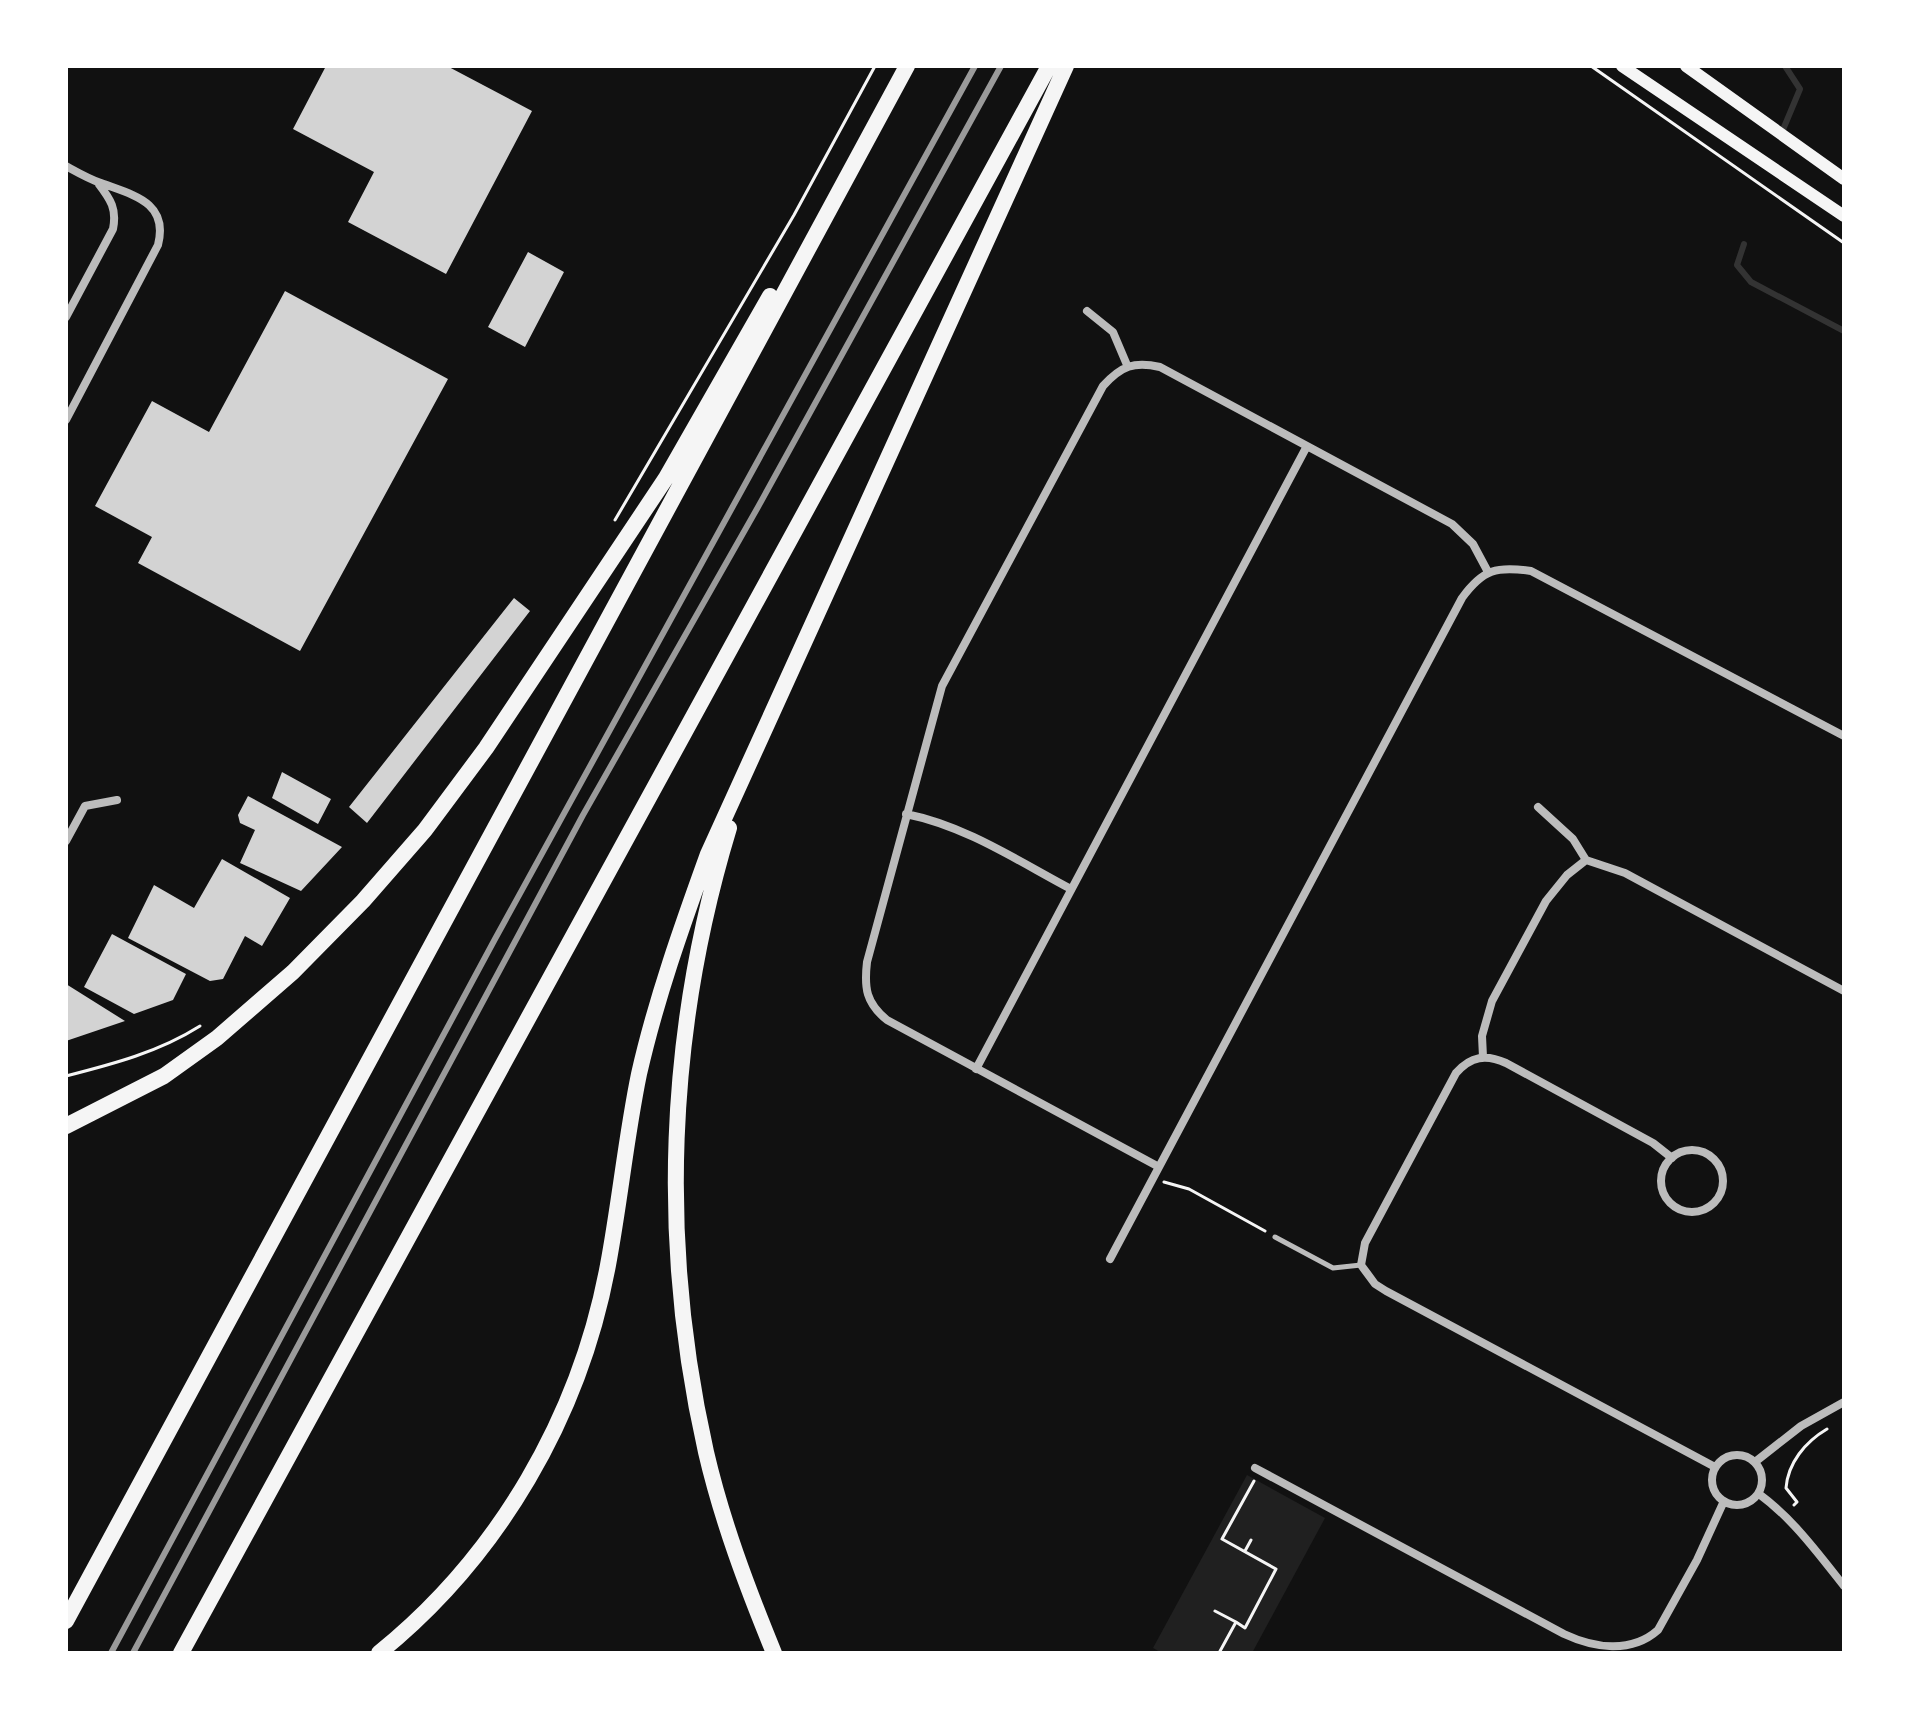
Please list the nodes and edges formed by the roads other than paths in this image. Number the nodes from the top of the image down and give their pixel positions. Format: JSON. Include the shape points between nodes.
{"nodes":[{"id":1,"x":901,"y":66,"type":"edge"},
{"id":2,"x":907,"y":66,"type":"edge"},
{"id":3,"x":1049,"y":66,"type":"edge"},
{"id":4,"x":1066,"y":66,"type":"edge"},
{"id":5,"x":1622,"y":66,"type":"edge"},
{"id":6,"x":1686,"y":66,"type":"edge"},
{"id":7,"x":66,"y":166,"type":"edge"},
{"id":8,"x":1844,"y":179,"type":"edge"},
{"id":9,"x":98,"y":183,"type":"junction"},
{"id":10,"x":1844,"y":216,"type":"edge"},
{"id":11,"x":1087,"y":311,"type":"dead end"},
{"id":12,"x":66,"y":317,"type":"edge"},
{"id":13,"x":1127,"y":365,"type":"junction"},
{"id":14,"x":66,"y":420,"type":"edge"},
{"id":15,"x":1307,"y":446,"type":"junction"},
{"id":16,"x":1488,"y":572,"type":"junction"},
{"id":17,"x":761,"y":736,"type":"junction"},
{"id":18,"x":1844,"y":736,"type":"edge"},
{"id":19,"x":117,"y":800,"type":"dead end"},
{"id":20,"x":1538,"y":807,"type":"dead end"},
{"id":21,"x":906,"y":814,"type":"junction"},
{"id":22,"x":66,"y":841,"type":"edge"},
{"id":23,"x":1586,"y":860,"type":"junction"},
{"id":24,"x":1071,"y":889,"type":"junction"},
{"id":25,"x":1844,"y":991,"type":"edge"},
{"id":26,"x":1483,"y":1057,"type":"junction"},
{"id":27,"x":976,"y":1069,"type":"junction"},
{"id":28,"x":66,"y":1126,"type":"edge"},
{"id":29,"x":1672,"y":1158,"type":"junction"},
{"id":30,"x":1159,"y":1167,"type":"junction"},
{"id":31,"x":1275,"y":1237,"type":"road end"},
{"id":32,"x":1110,"y":1259,"type":"dead end"},
{"id":33,"x":1361,"y":1265,"type":"junction"},
{"id":34,"x":1844,"y":1402,"type":"edge"},
{"id":35,"x":1755,"y":1462,"type":"junction"},
{"id":36,"x":1715,"y":1467,"type":"junction"},
{"id":37,"x":1258,"y":1469,"type":"road end"},
{"id":38,"x":1759,"y":1494,"type":"junction"},
{"id":39,"x":1724,"y":1501,"type":"junction"},
{"id":40,"x":1844,"y":1586,"type":"edge"},
{"id":41,"x":66,"y":1621,"type":"edge"},
{"id":42,"x":1620,"y":1650,"type":"edge"},
{"id":43,"x":181,"y":1653,"type":"edge"},
{"id":44,"x":379,"y":1653,"type":"edge"},
{"id":45,"x":774,"y":1653,"type":"edge"}],
"edges":[{"from":1,"to":28,"type":"highway","via":[[666,478],[486,748],[425,830],[293,972],[217,1038],[164,1076]]},
{"from":2,"to":41,"type":"highway"},
{"from":3,"to":43,"type":"highway"},
{"from":4,"to":17,"type":"highway"},
{"from":5,"to":10,"type":"main road"},
{"from":6,"to":8,"type":"main road"},
{"from":7,"to":9,"type":"street"},
{"from":9,"to":12,"type":"street","via":[[113,204],[113,229]]},
{"from":9,"to":14,"type":"street","via":[[146,202],[161,224],[161,234]]},
{"from":11,"to":13,"type":"street","via":[[1113,332]]},
{"from":13,"to":15,"type":"street","via":[[1160,367]]},
{"from":13,"to":21,"type":"street","via":[[1103,386],[947,675]]},
{"from":15,"to":16,"type":"street","via":[[1452,524],[1473,544]]},
{"from":15,"to":24,"type":"street"},
{"from":16,"to":18,"type":"street","via":[[1514,568],[1546,577]]},
{"from":16,"to":30,"type":"street","via":[[1462,598]]},
{"from":17,"to":44,"type":"highway","via":[[708,854],[665,977],[639,1074],[609,1264],[575,1383],[550,1440],[485,1545],[445,1592]]},
{"from":17,"to":45,"type":"highway","via":[[719,861],[698,946],[686,1018],[674,1164],[679,1281],[692,1382],[726,1525]]},
{"from":19,"to":22,"type":"street","via":[[85,806]]},
{"from":20,"to":23,"type":"street","via":[[1573,839]]},
{"from":21,"to":24,"type":"street","via":[[968,833]]},
{"from":21,"to":27,"type":"street","via":[[867,962],[867,997],[887,1020]]},
{"from":23,"to":25,"type":"street","via":[[1625,873]]},
{"from":23,"to":26,"type":"street","via":[[1546,901],[1492,1001],[1482,1036]]},
{"from":24,"to":27,"type":"street"},
{"from":26,"to":29,"type":"street","via":[[1506,1063]]},
{"from":26,"to":33,"type":"street","via":[[1465,1063],[1456,1073],[1365,1243]]},
{"from":27,"to":30,"type":"street"},
{"from":29,"to":29,"type":"street","via":[[1694,1150],[1715,1161],[1724,1183],[1713,1205],[1691,1213],[1669,1202],[1661,1180]]},
{"from":30,"to":32,"type":"street"},
{"from":31,"to":33,"type":"lane","via":[[1333,1268]]},
{"from":33,"to":36,"type":"street","via":[[1386,1291]]},
{"from":34,"to":35,"type":"street"},
{"from":35,"to":36,"type":"street","via":[[1734,1454]]},
{"from":35,"to":38,"type":"street","via":[[1763,1477]]},
{"from":36,"to":39,"type":"street","via":[[1713,1486]]},
{"from":37,"to":42,"type":"street","via":[[1564,1634]]},
{"from":38,"to":39,"type":"street","via":[[1739,1505]]},
{"from":38,"to":40,"type":"street","via":[[1787,1516]]},
{"from":39,"to":42,"type":"street","via":[[1664,1621],[1649,1638]]}]}
